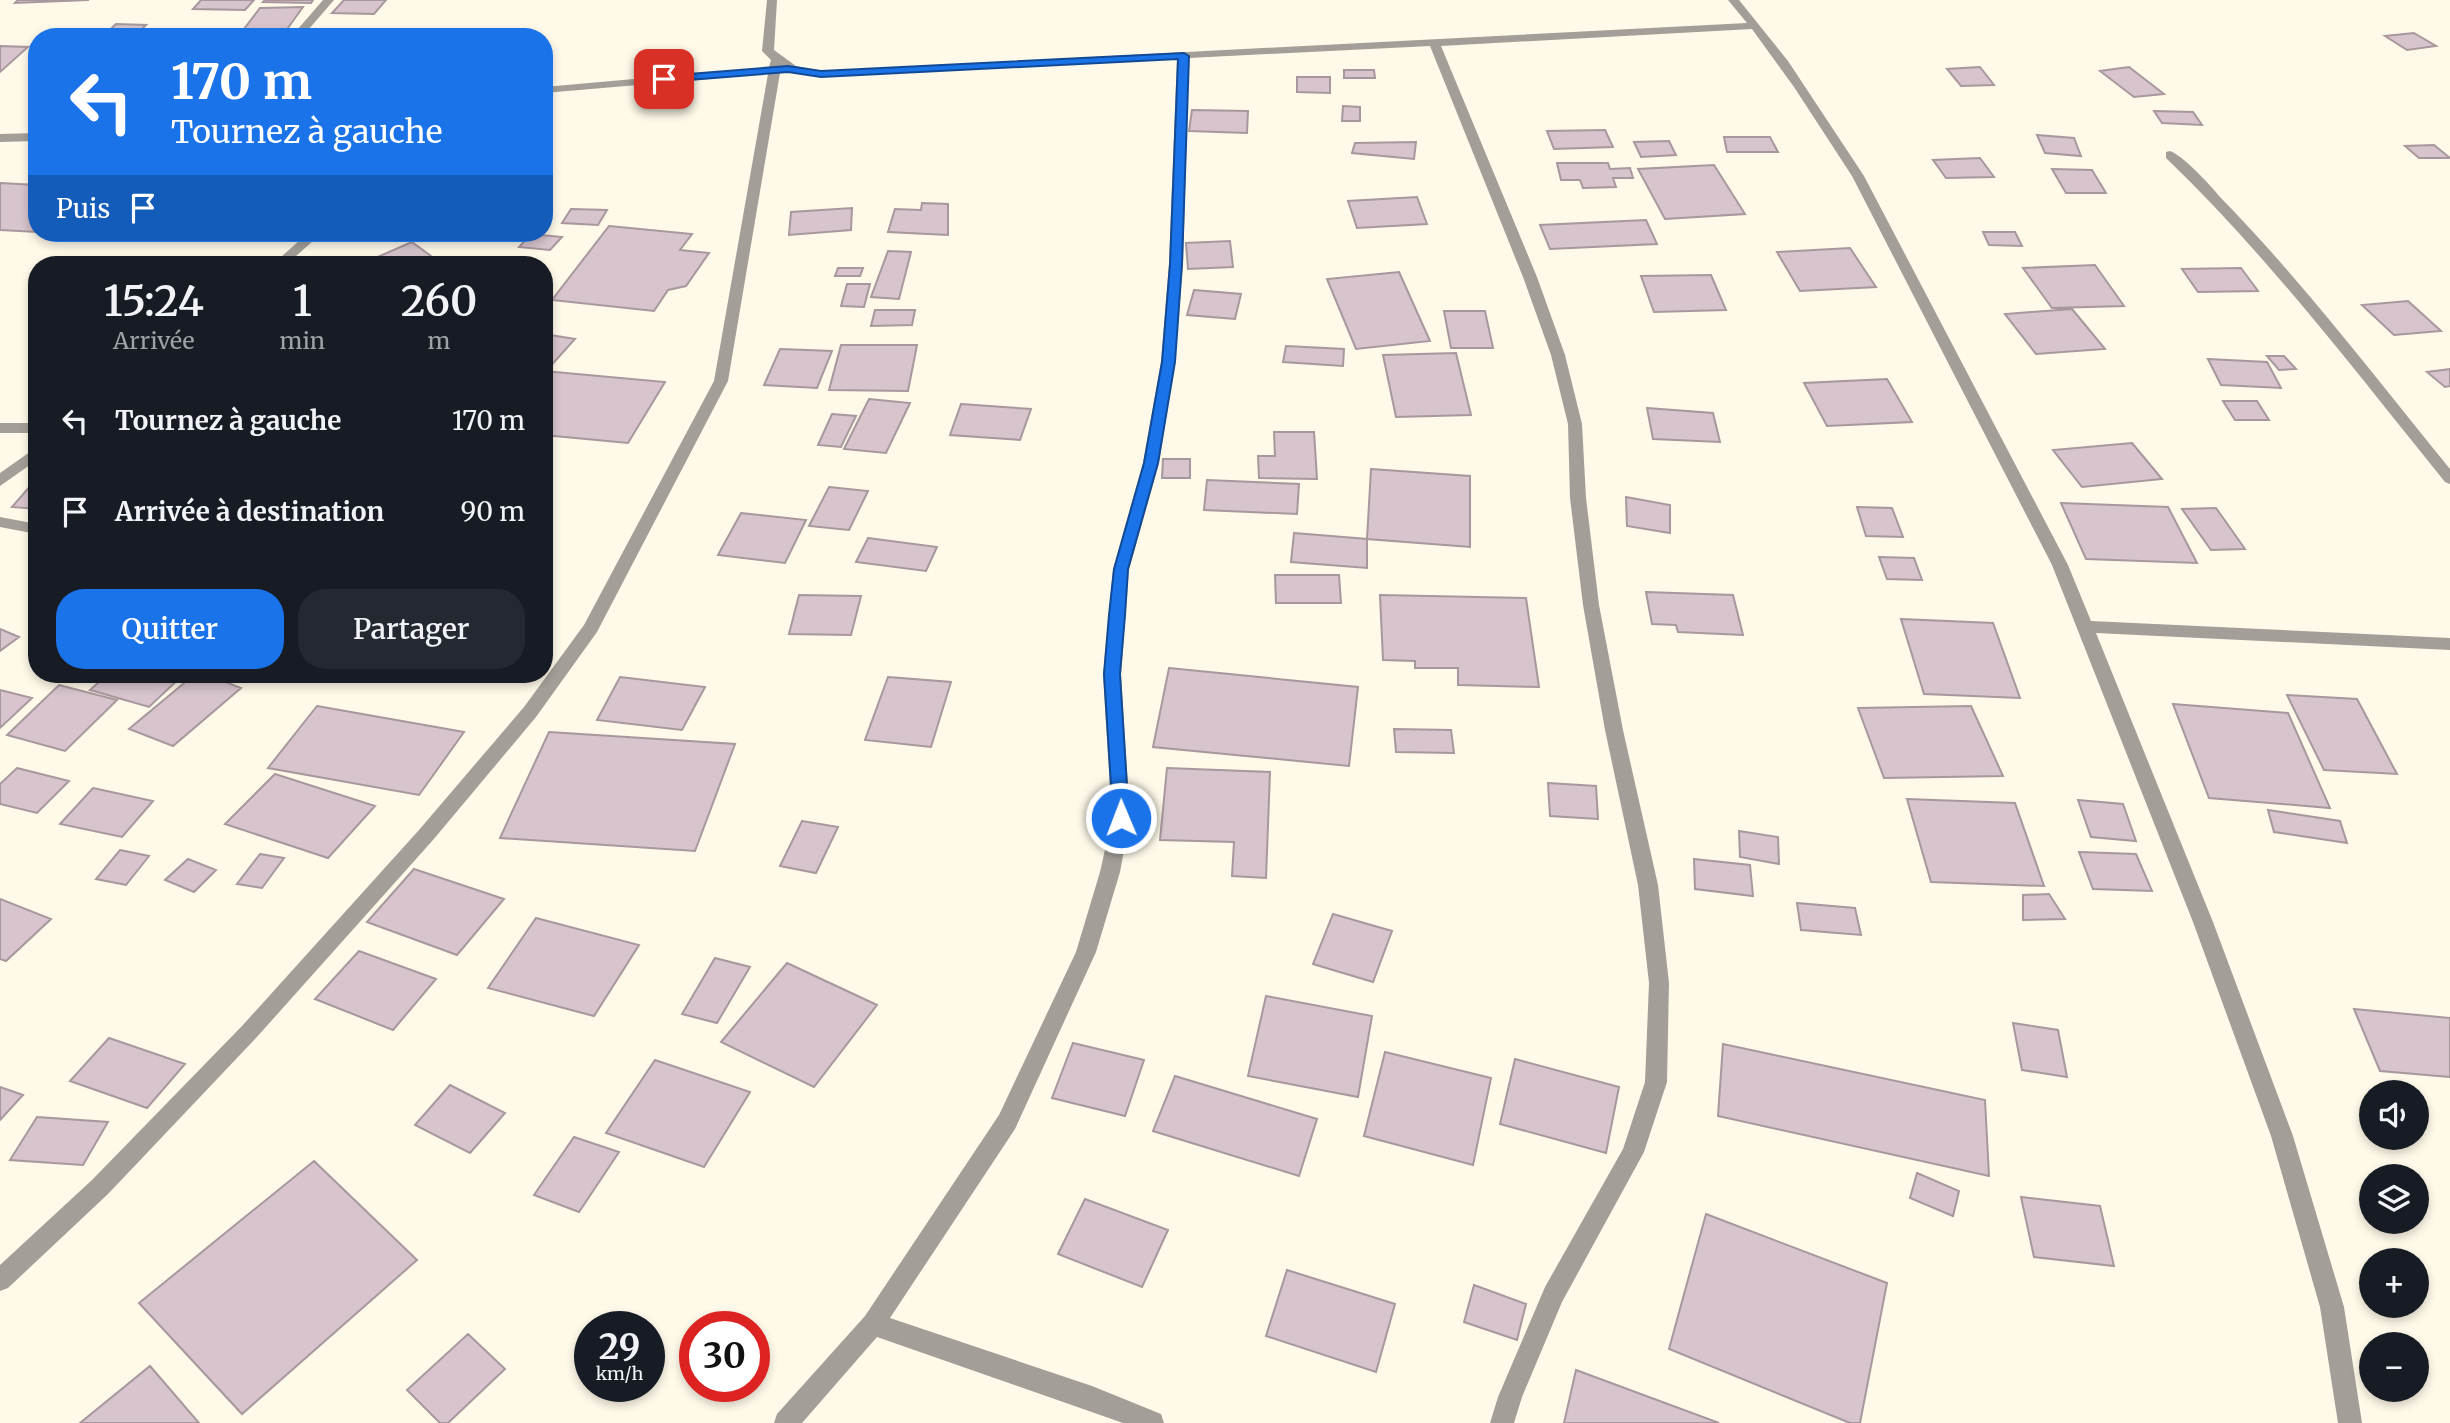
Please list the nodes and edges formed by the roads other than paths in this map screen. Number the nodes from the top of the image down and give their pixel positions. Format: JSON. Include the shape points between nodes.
{"nodes":[{"id":1,"x":330,"y":0,"type":"edge"},
{"id":2,"x":772,"y":0,"type":"edge"},
{"id":3,"x":1733,"y":0,"type":"edge"},
{"id":4,"x":1756,"y":26,"type":"junction"},
{"id":5,"x":304,"y":28,"type":"edge"},
{"id":6,"x":1434,"y":43,"type":"junction"},
{"id":7,"x":1184,"y":56,"type":"junction"},
{"id":8,"x":779,"y":66,"type":"junction"},
{"id":9,"x":553,"y":89,"type":"edge"},
{"id":10,"x":28,"y":137,"type":"edge"},
{"id":11,"x":0,"y":138,"type":"edge"},
{"id":12,"x":2170,"y":155,"type":"dead end"},
{"id":13,"x":305,"y":242,"type":"edge"},
{"id":14,"x":289,"y":256,"type":"edge"},
{"id":15,"x":0,"y":428,"type":"edge"},
{"id":16,"x":28,"y":428,"type":"edge"},
{"id":17,"x":28,"y":459,"type":"edge"},
{"id":18,"x":2450,"y":479,"type":"edge"},
{"id":19,"x":0,"y":481,"type":"edge"},
{"id":20,"x":0,"y":522,"type":"edge"},
{"id":21,"x":28,"y":527,"type":"edge"},
{"id":22,"x":2086,"y":627,"type":"junction"},
{"id":23,"x":2450,"y":644,"type":"edge"},
{"id":24,"x":553,"y":681,"type":"edge"},
{"id":25,"x":551,"y":683,"type":"edge"},
{"id":26,"x":0,"y":1280,"type":"edge"},
{"id":27,"x":873,"y":1324,"type":"junction"},
{"id":28,"x":786,"y":1423,"type":"edge"},
{"id":29,"x":1152,"y":1423,"type":"edge"},
{"id":30,"x":1502,"y":1423,"type":"edge"},
{"id":31,"x":2350,"y":1423,"type":"edge"}],
"edges":[{"from":1,"to":5,"type":"street"},
{"from":2,"to":8,"type":"street","via":[[768,51]]},
{"from":3,"to":4,"type":"street"},
{"from":4,"to":6,"type":"street"},
{"from":4,"to":22,"type":"street","via":[[1821,117],[1871,200],[2060,565]]},
{"from":6,"to":7,"type":"street"},
{"from":6,"to":30,"type":"street","via":[[1534,290],[1558,355],[1575,424],[1578,498],[1591,604],[1648,885],[1659,983],[1657,1082],[1633,1152],[1553,1295]]},
{"from":7,"to":8,"type":"street","via":[[821,74]]},
{"from":7,"to":27,"type":"street","via":[[1168,362],[1151,463],[1120,581],[1112,674],[1121,818],[1110,872],[1086,952],[1007,1122]]},
{"from":8,"to":9,"type":"street"},
{"from":8,"to":24,"type":"street","via":[[722,380],[592,628]]},
{"from":10,"to":11,"type":"street"},
{"from":12,"to":18,"type":"street","via":[[2261,247]]},
{"from":13,"to":14,"type":"street"},
{"from":15,"to":16,"type":"street"},
{"from":17,"to":19,"type":"street"},
{"from":20,"to":21,"type":"street"},
{"from":22,"to":23,"type":"street"},
{"from":22,"to":31,"type":"street","via":[[2282,1136],[2332,1307]]},
{"from":25,"to":26,"type":"street","via":[[426,835],[249,1032],[100,1187]]},
{"from":27,"to":28,"type":"street"},
{"from":27,"to":29,"type":"street"}]}
